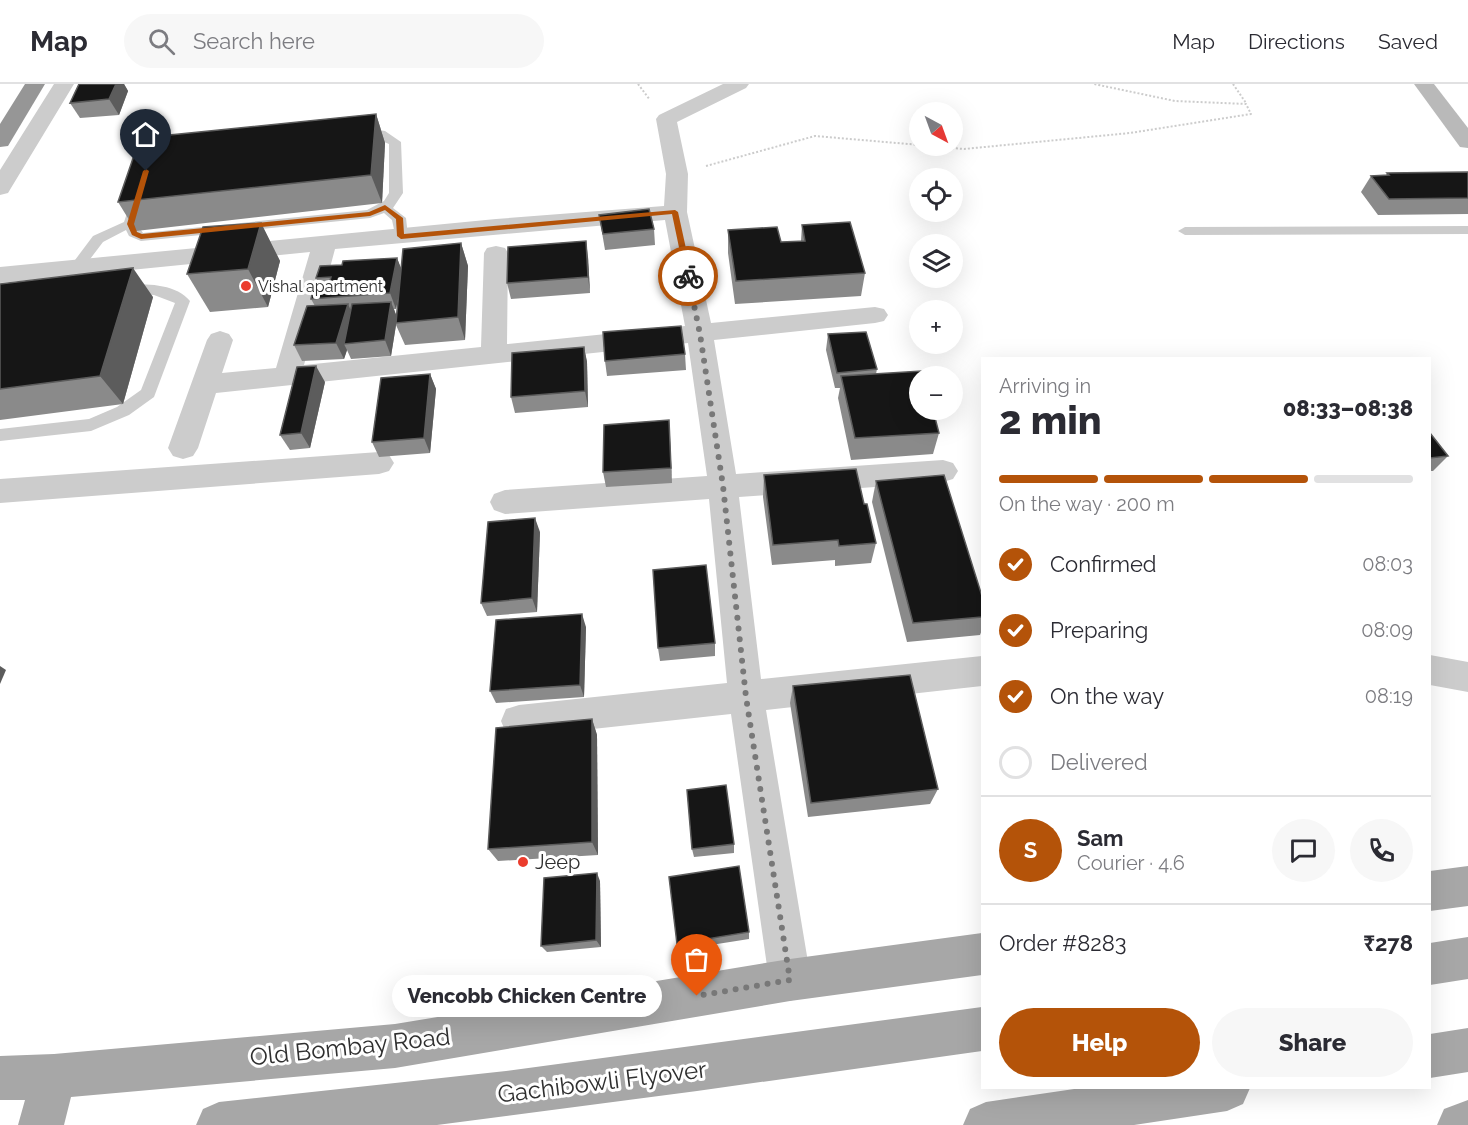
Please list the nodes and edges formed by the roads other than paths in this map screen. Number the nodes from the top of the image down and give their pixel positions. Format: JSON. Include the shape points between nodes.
{"nodes":[{"id":1,"x":35,"y":84,"type":"edge"},
{"id":2,"x":65,"y":84,"type":"edge"},
{"id":3,"x":739,"y":84,"type":"edge"},
{"id":4,"x":1424,"y":84,"type":"edge"},
{"id":5,"x":0,"y":141,"type":"edge"},
{"id":6,"x":1468,"y":142,"type":"edge"},
{"id":7,"x":0,"y":188,"type":"edge"},
{"id":8,"x":385,"y":207,"type":"junction"},
{"id":9,"x":675,"y":212,"type":"junction"},
{"id":10,"x":130,"y":224,"type":"junction"},
{"id":11,"x":1468,"y":230,"type":"edge"},
{"id":12,"x":1185,"y":231,"type":"dead end"},
{"id":13,"x":401,"y":236,"type":"junction"},
{"id":14,"x":324,"y":244,"type":"junction"},
{"id":15,"x":496,"y":253,"type":"dead end"},
{"id":16,"x":76,"y":268,"type":"junction"},
{"id":17,"x":0,"y":275,"type":"edge"},
{"id":18,"x":105,"y":289,"type":"edge"},
{"id":19,"x":875,"y":315,"type":"dead end"},
{"id":20,"x":700,"y":334,"type":"junction"},
{"id":21,"x":220,"y":340,"type":"dead end"},
{"id":22,"x":494,"y":355,"type":"junction"},
{"id":23,"x":287,"y":377,"type":"junction"},
{"id":24,"x":203,"y":385,"type":"junction"},
{"id":25,"x":0,"y":435,"type":"edge"},
{"id":26,"x":183,"y":448,"type":"dead end"},
{"id":27,"x":379,"y":463,"type":"dead end"},
{"id":28,"x":943,"y":471,"type":"dead end"},
{"id":29,"x":723,"y":486,"type":"junction"},
{"id":30,"x":0,"y":491,"type":"edge"},
{"id":31,"x":505,"y":502,"type":"dead end"},
{"id":32,"x":1431,"y":670,"type":"edge"},
{"id":33,"x":981,"y":671,"type":"edge"},
{"id":34,"x":1468,"y":677,"type":"edge"},
{"id":35,"x":746,"y":697,"type":"junction"},
{"id":36,"x":519,"y":721,"type":"dead end"},
{"id":37,"x":1468,"y":886,"type":"edge"},
{"id":38,"x":1431,"y":891,"type":"edge"},
{"id":39,"x":981,"y":954,"type":"edge"},
{"id":40,"x":1468,"y":958,"type":"edge"},
{"id":41,"x":1431,"y":964,"type":"edge"},
{"id":42,"x":790,"y":980,"type":"junction"},
{"id":43,"x":981,"y":1029,"type":"edge"},
{"id":44,"x":1468,"y":1050,"type":"edge"},
{"id":45,"x":1431,"y":1056,"type":"edge"},
{"id":46,"x":54,"y":1076,"type":"junction"},
{"id":47,"x":0,"y":1078,"type":"edge"},
{"id":48,"x":1220,"y":1089,"type":"edge"},
{"id":49,"x":1468,"y":1124,"type":"edge"},
{"id":50,"x":41,"y":1125,"type":"edge"},
{"id":51,"x":219,"y":1125,"type":"edge"},
{"id":52,"x":986,"y":1125,"type":"edge"},
{"id":53,"x":1460,"y":1125,"type":"edge"}],
"edges":[{"from":1,"to":5,"type":"highway"},
{"from":2,"to":7,"type":"street"},
{"from":3,"to":9,"type":"street","via":[[666,119],[677,174]]},
{"from":4,"to":6,"type":"street"},
{"from":8,"to":10,"type":"lane","via":[[370,214],[163,236],[141,237]]},
{"from":8,"to":10,"type":"lane","via":[[396,193],[395,142],[372,134],[168,154],[149,165]]},
{"from":8,"to":13,"type":"lane","via":[[399,218]]},
{"from":9,"to":13,"type":"street"},
{"from":9,"to":20,"type":"street"},
{"from":10,"to":16,"type":"lane","via":[[102,234]]},
{"from":11,"to":12,"type":"lane"},
{"from":13,"to":14,"type":"street"},
{"from":14,"to":16,"type":"street"},
{"from":14,"to":23,"type":"street"},
{"from":15,"to":22,"type":"street"},
{"from":16,"to":17,"type":"street"},
{"from":18,"to":25,"type":"lane","via":[[155,289],[183,301],[148,393],[123,411],[92,425]]},
{"from":19,"to":20,"type":"street"},
{"from":20,"to":22,"type":"street"},
{"from":20,"to":29,"type":"street"},
{"from":21,"to":24,"type":"street"},
{"from":22,"to":23,"type":"street"},
{"from":23,"to":24,"type":"street"},
{"from":24,"to":26,"type":"street"},
{"from":27,"to":30,"type":"street"},
{"from":28,"to":29,"type":"street"},
{"from":29,"to":31,"type":"street"},
{"from":29,"to":35,"type":"street"},
{"from":32,"to":34,"type":"street"},
{"from":33,"to":35,"type":"street"},
{"from":35,"to":36,"type":"street"},
{"from":35,"to":42,"type":"street"},
{"from":37,"to":38,"type":"main road"},
{"from":39,"to":42,"type":"main road","name":"Old Bombay Road"},
{"from":40,"to":41,"type":"main road"},
{"from":42,"to":46,"type":"main road","name":"Old Bombay Road","via":[[395,1046]]},
{"from":43,"to":51,"type":"main road","name":"Gachibowli Flyover","via":[[620,1081]]},
{"from":44,"to":45,"type":"main road"},
{"from":46,"to":47,"type":"main road","name":"Old Bombay Road"},
{"from":46,"to":50,"type":"main road"},
{"from":48,"to":52,"type":"main road"},
{"from":49,"to":53,"type":"main road"}]}
